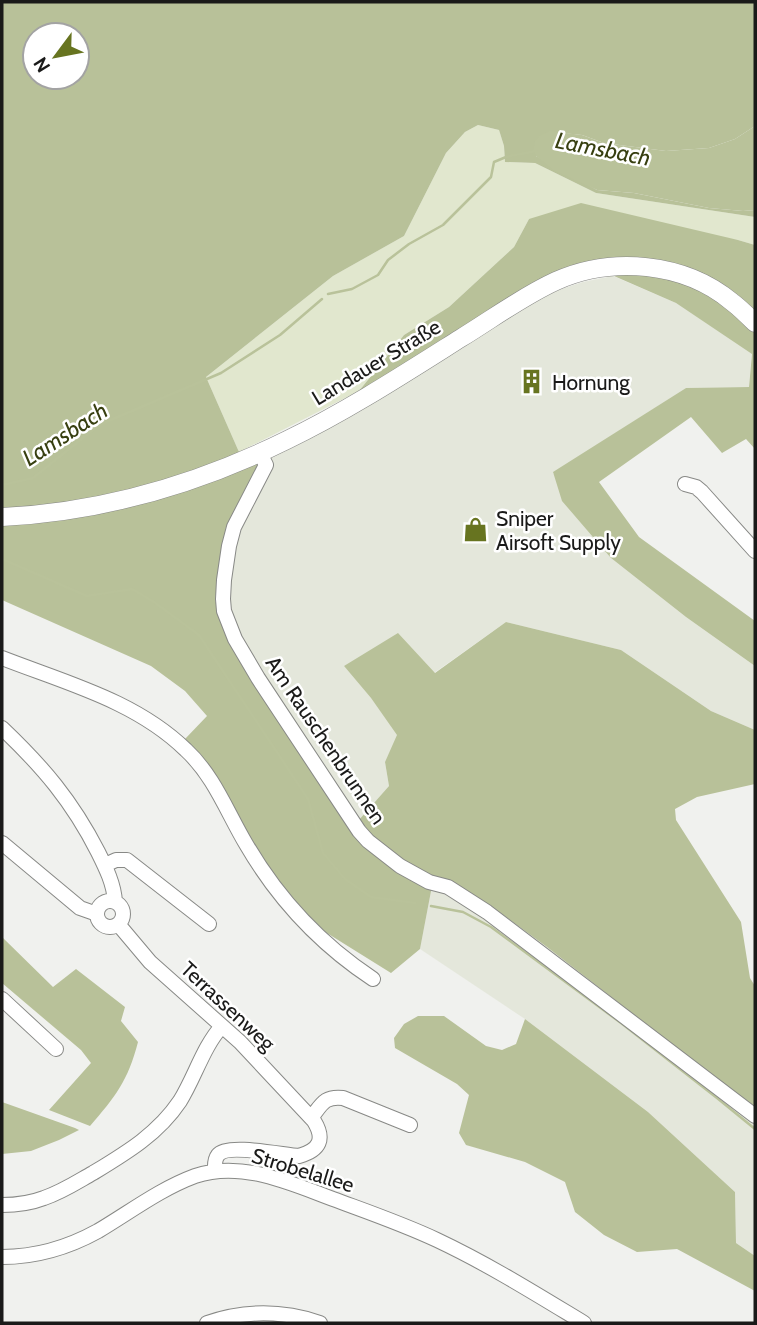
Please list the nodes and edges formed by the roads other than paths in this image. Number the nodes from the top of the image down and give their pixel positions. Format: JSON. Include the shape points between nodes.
{"nodes":[{"id":1,"x":755,"y":323,"type":"edge"},
{"id":2,"x":260,"y":453,"type":"junction"},
{"id":3,"x":685,"y":484,"type":"dead end"},
{"id":4,"x":2,"y":517,"type":"edge"},
{"id":5,"x":755,"y":551,"type":"edge"},
{"id":6,"x":2,"y":658,"type":"edge"},
{"id":7,"x":2,"y":728,"type":"edge"},
{"id":8,"x":2,"y":843,"type":"edge"},
{"id":9,"x":105,"y":866,"type":"junction"},
{"id":10,"x":115,"y":902,"type":"junction"},
{"id":11,"x":97,"y":914,"type":"junction"},
{"id":12,"x":118,"y":924,"type":"junction"},
{"id":13,"x":209,"y":924,"type":"dead end"},
{"id":14,"x":373,"y":979,"type":"dead end"},
{"id":15,"x":2,"y":999,"type":"edge"},
{"id":16,"x":222,"y":1026,"type":"junction"},
{"id":17,"x":56,"y":1049,"type":"dead end"},
{"id":18,"x":755,"y":1116,"type":"edge"},
{"id":19,"x":311,"y":1118,"type":"junction"},
{"id":20,"x":410,"y":1125,"type":"dead end"},
{"id":21,"x":215,"y":1171,"type":"junction"},
{"id":22,"x":2,"y":1205,"type":"edge"},
{"id":23,"x":2,"y":1257,"type":"edge"},
{"id":24,"x":207,"y":1323,"type":"edge"},
{"id":25,"x":320,"y":1323,"type":"edge"},
{"id":26,"x":584,"y":1323,"type":"edge"}],
"edges":[{"from":1,"to":2,"type":"main road","name":"Landauer Straße","via":[[712,288],[678,274],[621,266],[573,275]]},
{"from":2,"to":4,"type":"main road","name":"Landauer Straße","via":[[125,499]]},
{"from":2,"to":18,"type":"street","name":"Am Rauschenbrunnen","via":[[264,471],[234,527],[229,546],[224,611],[258,678],[359,831],[400,866],[448,887],[487,912]]},
{"from":3,"to":5,"type":"street","via":[[702,492]]},
{"from":6,"to":14,"type":"street","via":[[121,704],[188,751],[288,904],[326,944]]},
{"from":7,"to":9,"type":"street","via":[[55,783]]},
{"from":8,"to":11,"type":"street","via":[[80,908]]},
{"from":9,"to":10,"type":"street"},
{"from":9,"to":13,"type":"street","via":[[127,860]]},
{"from":10,"to":11,"type":"street","via":[[105,902]]},
{"from":10,"to":12,"type":"street","via":[[123,915]]},
{"from":11,"to":12,"type":"street","via":[[102,925]]},
{"from":12,"to":16,"type":"street","name":"Terrassenweg","via":[[150,962]]},
{"from":15,"to":17,"type":"street"},
{"from":16,"to":19,"type":"street","name":"Terrassenweg"},
{"from":16,"to":22,"type":"street","via":[[170,1116],[147,1138],[62,1191],[30,1203]]},
{"from":19,"to":20,"type":"street","via":[[326,1100],[335,1097]]},
{"from":19,"to":21,"type":"street","via":[[320,1137],[307,1154],[228,1150],[217,1156]]},
{"from":21,"to":23,"type":"street","name":"Strobelallee","via":[[170,1188],[75,1242]]},
{"from":21,"to":26,"type":"street","name":"Strobelallee","via":[[292,1183],[410,1228],[510,1278]]},
{"from":24,"to":25,"type":"street","via":[[232,1315],[271,1312]]}]}
